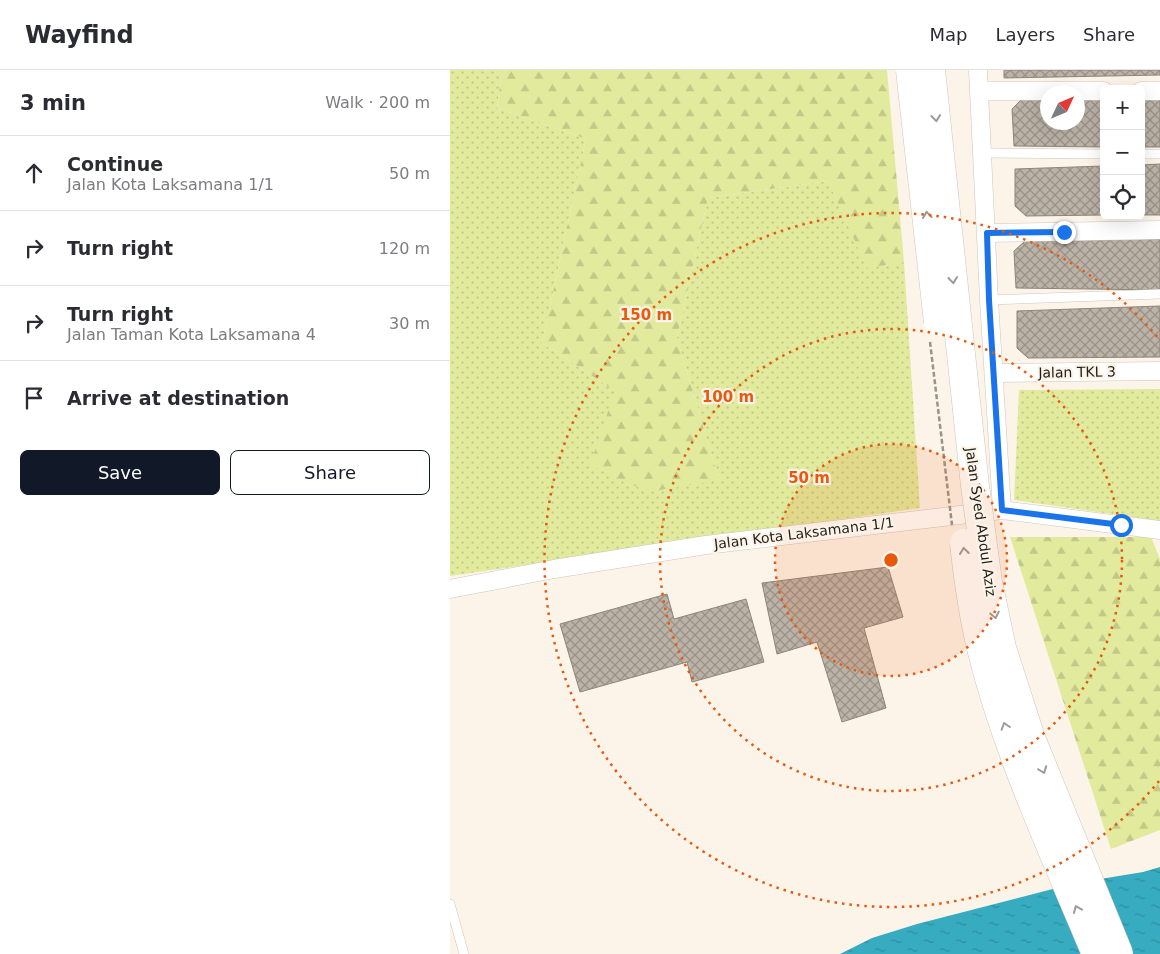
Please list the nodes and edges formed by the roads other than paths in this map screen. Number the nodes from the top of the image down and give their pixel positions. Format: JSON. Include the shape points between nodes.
{"nodes":[{"id":1,"x":910,"y":70,"type":"edge"},
{"id":2,"x":931,"y":70,"type":"edge"},
{"id":3,"x":978,"y":70,"type":"edge"},
{"id":4,"x":980,"y":91,"type":"junction"},
{"id":5,"x":1100,"y":91,"type":"edge"},
{"id":6,"x":1145,"y":91,"type":"edge"},
{"id":7,"x":1160,"y":91,"type":"edge"},
{"id":8,"x":982,"y":153,"type":"junction"},
{"id":9,"x":1100,"y":154,"type":"edge"},
{"id":10,"x":1145,"y":154,"type":"edge"},
{"id":11,"x":1160,"y":154,"type":"edge"},
{"id":12,"x":1160,"y":230,"type":"edge"},
{"id":13,"x":987,"y":233,"type":"junction"},
{"id":14,"x":1160,"y":294,"type":"edge"},
{"id":15,"x":989,"y":300,"type":"junction"},
{"id":16,"x":1160,"y":371,"type":"edge"},
{"id":17,"x":994,"y":373,"type":"junction"},
{"id":18,"x":1002,"y":510,"type":"junction"},
{"id":19,"x":1160,"y":530,"type":"edge"},
{"id":20,"x":450,"y":589,"type":"edge"},
{"id":21,"x":450,"y":904,"type":"edge"},
{"id":22,"x":464,"y":954,"type":"edge"},
{"id":23,"x":1096,"y":954,"type":"edge"},
{"id":24,"x":1119,"y":954,"type":"edge"}],
"edges":[{"from":23,"to":1,"type":"main road","name":"Jalan Syed Abdul Aziz","one_way":true,"bridge":true,"via":[[1027,789],[982,652],[968,585]]},
{"from":2,"to":24,"type":"main road","name":"Jalan Syed Abdul Aziz","one_way":true,"bridge":true,"via":[[974,486],[988,582],[1002,648],[1031,738]]},
{"from":3,"to":4,"type":"street"},
{"from":4,"to":5,"type":"street"},
{"from":4,"to":8,"type":"street"},
{"from":6,"to":7,"type":"street"},
{"from":8,"to":9,"type":"lane"},
{"from":8,"to":13,"type":"street"},
{"from":10,"to":11,"type":"lane"},
{"from":12,"to":13,"type":"street"},
{"from":13,"to":15,"type":"street"},
{"from":14,"to":15,"type":"lane"},
{"from":15,"to":17,"type":"street"},
{"from":16,"to":17,"type":"street","name":"Jalan TKL 3"},
{"from":17,"to":18,"type":"street"},
{"from":18,"to":19,"type":"street","name":"Jalan Kota Laksamana 1/1"},
{"from":18,"to":20,"type":"street","name":"Jalan Kota Laksamana 1/1","via":[[706,545]]},
{"from":21,"to":22,"type":"lane"}]}
